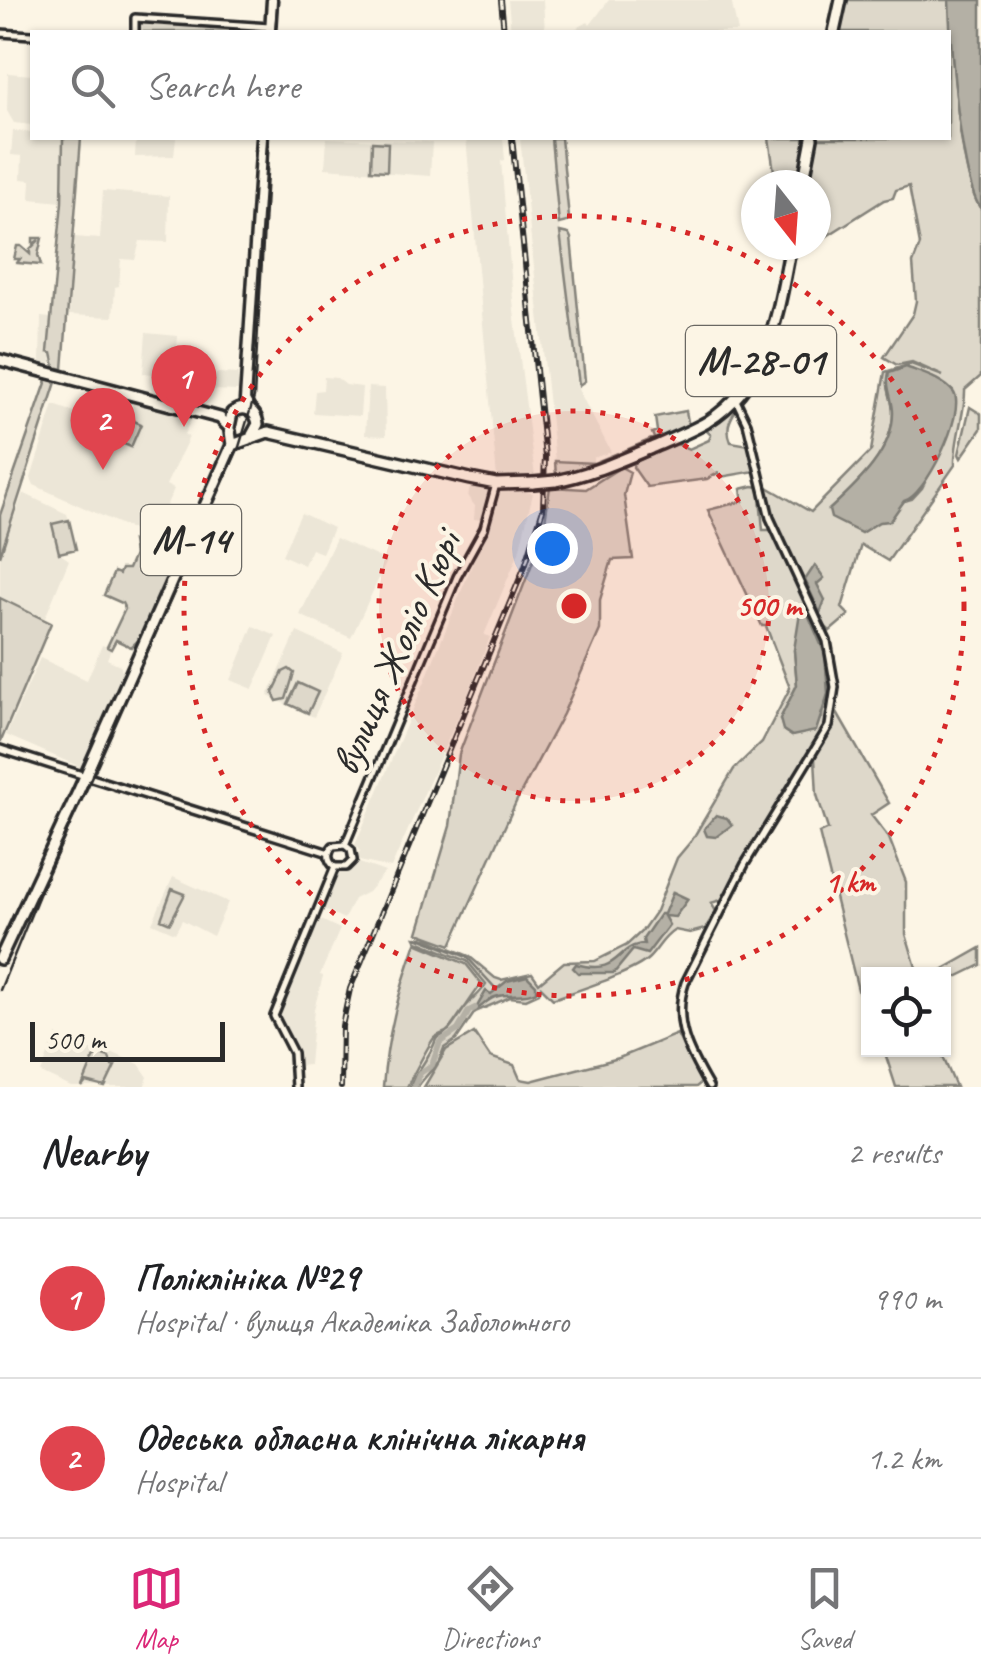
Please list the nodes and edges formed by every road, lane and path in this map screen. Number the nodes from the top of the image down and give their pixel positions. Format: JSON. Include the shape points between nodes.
{"nodes":[{"id":1,"x":272,"y":0,"type":"edge"},
{"id":2,"x":841,"y":0,"type":"edge"},
{"id":3,"x":135,"y":30,"type":"edge"},
{"id":4,"x":270,"y":30,"type":"edge"},
{"id":5,"x":834,"y":30,"type":"edge"},
{"id":6,"x":0,"y":34,"type":"edge"},
{"id":7,"x":30,"y":35,"type":"edge"},
{"id":8,"x":262,"y":140,"type":"edge"},
{"id":9,"x":812,"y":140,"type":"edge"},
{"id":10,"x":806,"y":170,"type":"edge"},
{"id":11,"x":788,"y":260,"type":"edge"},
{"id":12,"x":0,"y":360,"type":"edge"},
{"id":13,"x":735,"y":398,"type":"junction"},
{"id":14,"x":245,"y":400,"type":"junction"},
{"id":15,"x":234,"y":411,"type":"junction"},
{"id":16,"x":254,"y":415,"type":"junction"},
{"id":17,"x":220,"y":418,"type":"junction"},
{"id":18,"x":229,"y":429,"type":"junction"},
{"id":19,"x":268,"y":432,"type":"junction"},
{"id":20,"x":248,"y":437,"type":"junction"},
{"id":21,"x":232,"y":445,"type":"junction"},
{"id":22,"x":496,"y":484,"type":"junction"},
{"id":23,"x":0,"y":749,"type":"edge"},
{"id":24,"x":86,"y":775,"type":"junction"},
{"id":25,"x":345,"y":844,"type":"junction"},
{"id":26,"x":329,"y":853,"type":"junction"},
{"id":27,"x":334,"y":867,"type":"junction"},
{"id":28,"x":0,"y":959,"type":"edge"},
{"id":29,"x":296,"y":1087,"type":"edge"},
{"id":30,"x":709,"y":1087,"type":"edge"}],
"edges":[{"from":1,"to":4,"type":"main road"},
{"from":2,"to":5,"type":"highway"},
{"from":3,"to":4,"type":"street","via":[[136,18]]},
{"from":6,"to":7,"type":"street"},
{"from":8,"to":14,"type":"main road"},
{"from":9,"to":10,"type":"highway"},
{"from":11,"to":13,"type":"highway","number":"М-28-01","via":[[766,352]]},
{"from":12,"to":17,"type":"highway"},
{"from":13,"to":22,"type":"highway","number":"М-28-01","bridge":true,"via":[[696,428],[596,471]]},
{"from":13,"to":30,"type":"street","via":[[748,423],[770,518],[830,649],[835,704],[826,734],[745,864],[685,982],[680,1026]]},
{"from":14,"to":15,"type":"main road","number":"М-14"},
{"from":14,"to":16,"type":"main road"},
{"from":15,"to":16,"type":"highway"},
{"from":15,"to":17,"type":"highway"},
{"from":15,"to":18,"type":"highway","number":"М-14"},
{"from":16,"to":19,"type":"highway"},
{"from":16,"to":20,"type":"highway","via":[[257,429]]},
{"from":17,"to":18,"type":"highway"},
{"from":18,"to":20,"type":"highway"},
{"from":18,"to":21,"type":"highway","number":"М-14"},
{"from":19,"to":20,"type":"highway","number":"М-28-01"},
{"from":19,"to":22,"type":"highway","number":"М-28-01"},
{"from":20,"to":21,"type":"highway","number":"М-14"},
{"from":21,"to":24,"type":"highway","number":"М-14"},
{"from":22,"to":25,"type":"street","name":"вулиця Жоліо Кюрі","via":[[484,528]]},
{"from":23,"to":24,"type":"street"},
{"from":24,"to":26,"type":"street"},
{"from":24,"to":28,"type":"highway","number":"М-14"},
{"from":25,"to":26,"type":"street"},
{"from":25,"to":27,"type":"street","name":"вулиця Жоліо Кюрі","via":[[353,860],[346,868]]},
{"from":26,"to":27,"type":"street"},
{"from":27,"to":29,"type":"street","name":"вулиця Жоліо Кюрі","via":[[274,1016],[292,1051]]}]}
